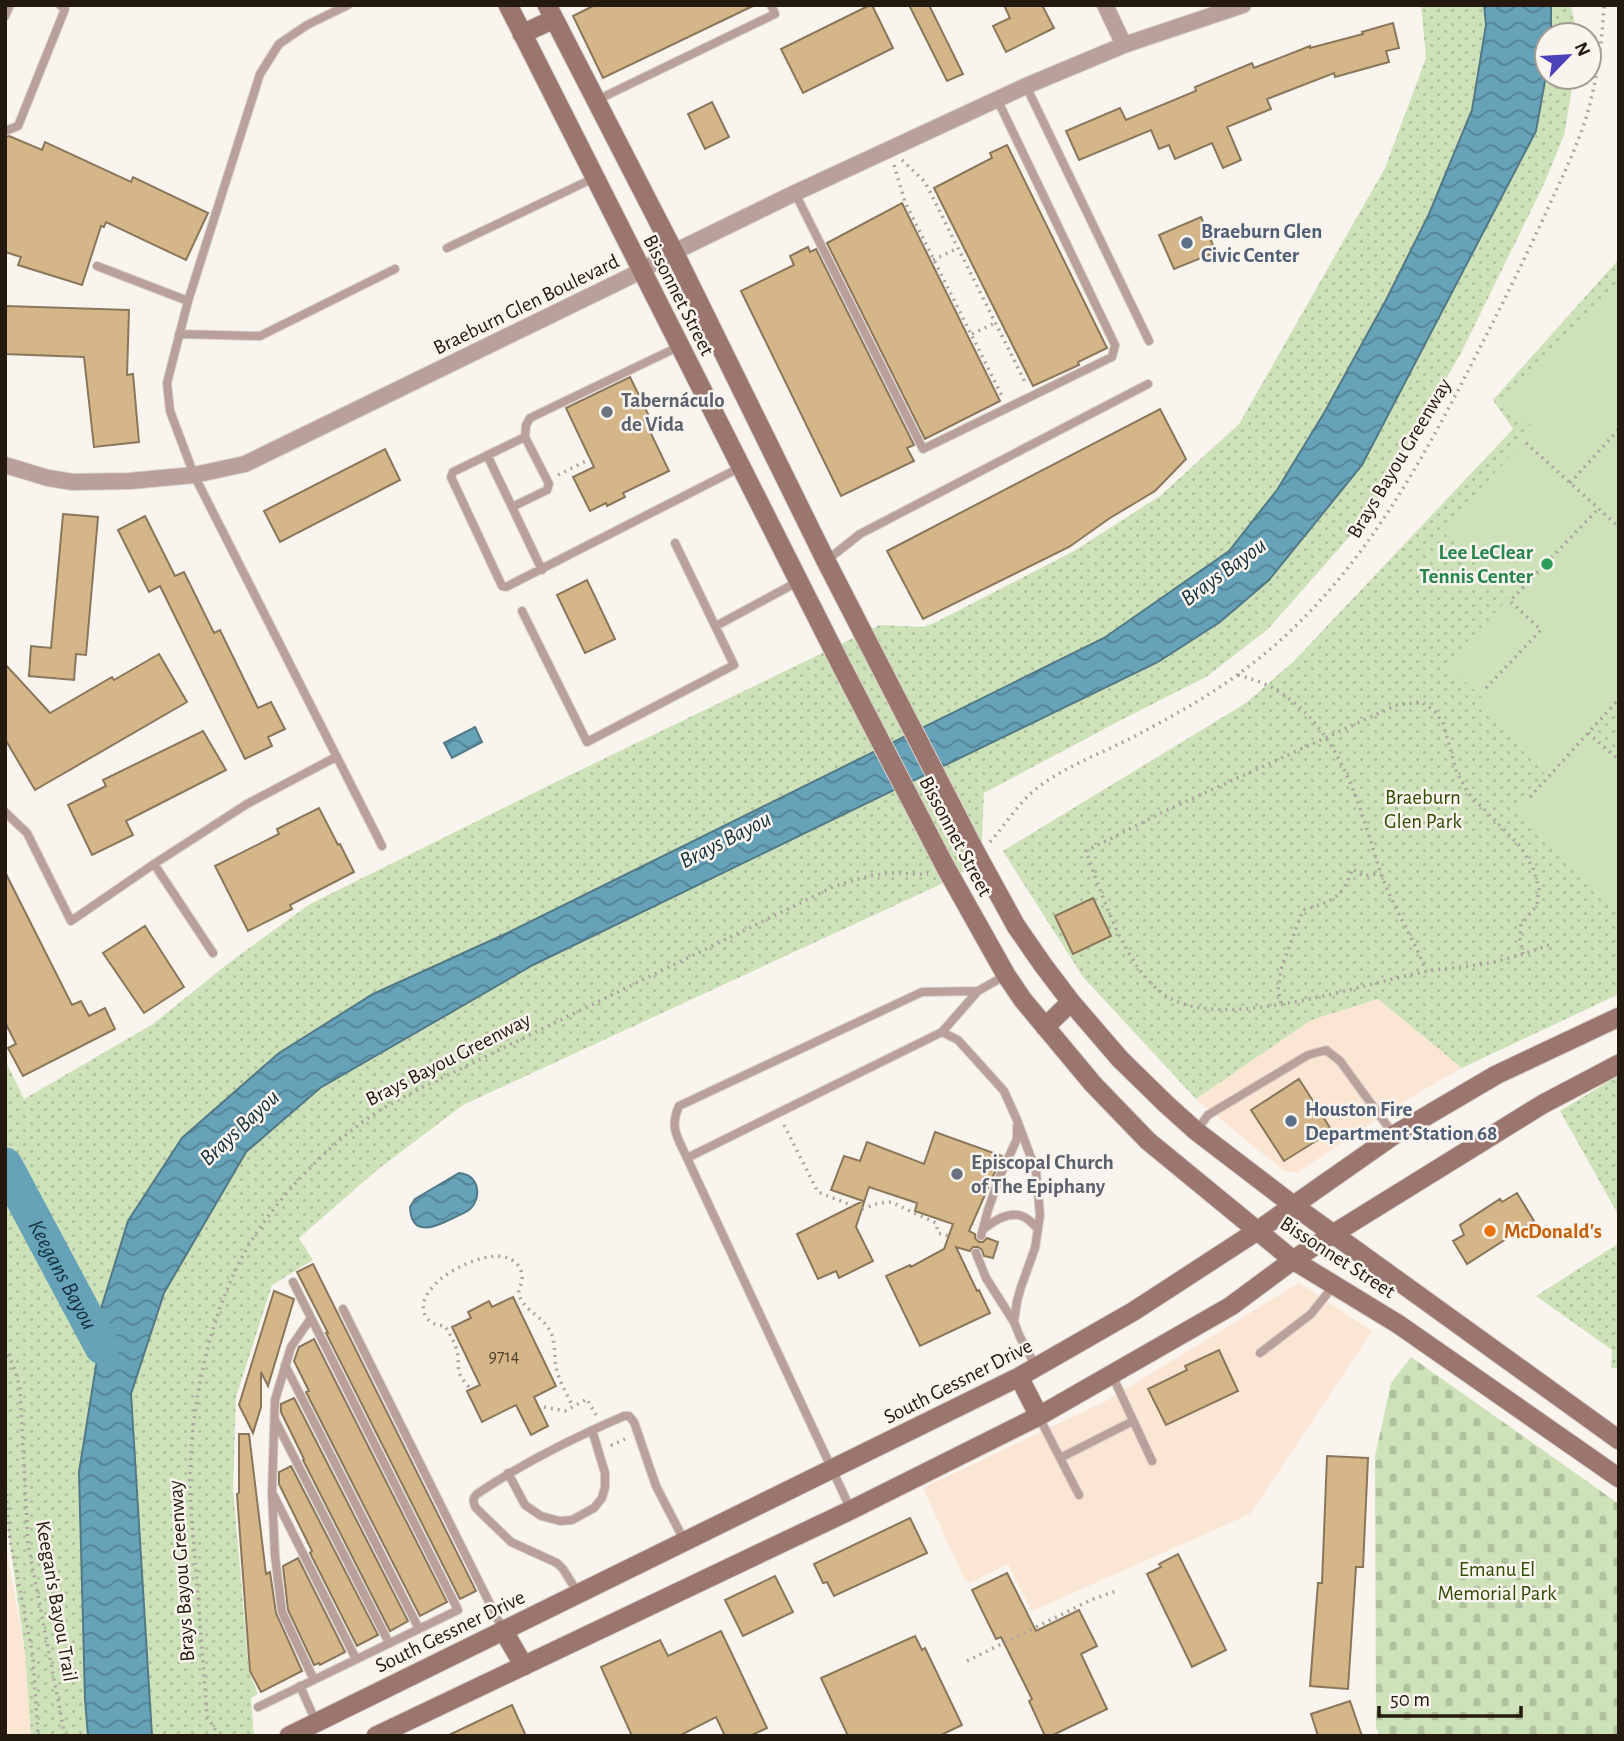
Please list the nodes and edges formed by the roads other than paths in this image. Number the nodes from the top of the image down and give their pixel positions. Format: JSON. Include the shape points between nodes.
{"nodes":[{"id":1,"x":9,"y":5,"type":"edge"},
{"id":2,"x":61,"y":5,"type":"edge"},
{"id":3,"x":348,"y":5,"type":"edge"},
{"id":4,"x":508,"y":5,"type":"edge"},
{"id":5,"x":771,"y":5,"type":"edge"},
{"id":6,"x":1105,"y":5,"type":"edge"},
{"id":7,"x":1243,"y":5,"type":"edge"},
{"id":8,"x":551,"y":12,"type":"edge"},
{"id":9,"x":5,"y":16,"type":"edge"},
{"id":10,"x":522,"y":34,"type":"junction"},
{"id":11,"x":1124,"y":45,"type":"junction"},
{"id":12,"x":1026,"y":86,"type":"junction"},
{"id":13,"x":997,"y":99,"type":"junction"},
{"id":14,"x":596,"y":101,"type":"junction"},
{"id":15,"x":5,"y":131,"type":"edge"},
{"id":16,"x":594,"y":178,"type":"junction"},
{"id":17,"x":795,"y":193,"type":"junction"},
{"id":18,"x":447,"y":248,"type":"dead end"},
{"id":19,"x":674,"y":252,"type":"junction"},
{"id":20,"x":97,"y":267,"type":"dead end"},
{"id":21,"x":395,"y":269,"type":"dead end"},
{"id":22,"x":641,"y":271,"type":"junction"},
{"id":23,"x":188,"y":301,"type":"junction"},
{"id":24,"x":180,"y":334,"type":"junction"},
{"id":25,"x":1149,"y":341,"type":"dead end"},
{"id":26,"x":680,"y":346,"type":"junction"},
{"id":27,"x":1148,"y":384,"type":"dead end"},
{"id":28,"x":525,"y":437,"type":"junction"},
{"id":29,"x":487,"y":456,"type":"junction"},
{"id":30,"x":5,"y":465,"type":"edge"},
{"id":31,"x":741,"y":467,"type":"junction"},
{"id":32,"x":194,"y":475,"type":"junction"},
{"id":33,"x":512,"y":507,"type":"junction"},
{"id":34,"x":675,"y":543,"type":"dead end"},
{"id":35,"x":826,"y":561,"type":"junction"},
{"id":36,"x":542,"y":570,"type":"junction"},
{"id":37,"x":797,"y":578,"type":"junction"},
{"id":38,"x":522,"y":611,"type":"dead end"},
{"id":39,"x":716,"y":626,"type":"junction"},
{"id":40,"x":336,"y":757,"type":"junction"},
{"id":41,"x":5,"y":812,"type":"edge"},
{"id":42,"x":382,"y":846,"type":"dead end"},
{"id":43,"x":154,"y":864,"type":"junction"},
{"id":44,"x":213,"y":953,"type":"dead end"},
{"id":45,"x":1006,"y":975,"type":"junction"},
{"id":46,"x":978,"y":990,"type":"junction"},
{"id":47,"x":1071,"y":1002,"type":"junction"},
{"id":48,"x":1619,"y":1017,"type":"edge"},
{"id":49,"x":1045,"y":1027,"type":"junction"},
{"id":50,"x":942,"y":1032,"type":"junction"},
{"id":51,"x":1619,"y":1064,"type":"edge"},
{"id":52,"x":1017,"y":1120,"type":"junction"},
{"id":53,"x":1196,"y":1131,"type":"junction"},
{"id":54,"x":1394,"y":1135,"type":"junction"},
{"id":55,"x":687,"y":1158,"type":"junction"},
{"id":56,"x":1293,"y":1205,"type":"junction"},
{"id":57,"x":1038,"y":1229,"type":"junction"},
{"id":58,"x":1257,"y":1231,"type":"junction"},
{"id":59,"x":1332,"y":1234,"type":"junction"},
{"id":60,"x":976,"y":1253,"type":"dead end"},
{"id":61,"x":1293,"y":1260,"type":"junction"},
{"id":62,"x":293,"y":1282,"type":"dead end"},
{"id":63,"x":1334,"y":1285,"type":"junction"},
{"id":64,"x":344,"y":1309,"type":"dead end"},
{"id":65,"x":311,"y":1318,"type":"junction"},
{"id":66,"x":1014,"y":1322,"type":"junction"},
{"id":67,"x":1260,"y":1353,"type":"dead end"},
{"id":68,"x":285,"y":1364,"type":"junction"},
{"id":69,"x":1028,"y":1372,"type":"junction"},
{"id":70,"x":1112,"y":1375,"type":"junction"},
{"id":71,"x":1582,"y":1414,"type":"junction"},
{"id":72,"x":1039,"y":1416,"type":"junction"},
{"id":73,"x":274,"y":1418,"type":"junction"},
{"id":74,"x":1133,"y":1421,"type":"junction"},
{"id":75,"x":592,"y":1430,"type":"junction"},
{"id":76,"x":1563,"y":1439,"type":"junction"},
{"id":77,"x":1619,"y":1440,"type":"edge"},
{"id":78,"x":1060,"y":1458,"type":"junction"},
{"id":79,"x":1152,"y":1461,"type":"dead end"},
{"id":80,"x":833,"y":1469,"type":"junction"},
{"id":81,"x":508,"y":1473,"type":"junction"},
{"id":82,"x":1619,"y":1478,"type":"edge"},
{"id":83,"x":272,"y":1493,"type":"junction"},
{"id":84,"x":1079,"y":1495,"type":"dead end"},
{"id":85,"x":851,"y":1510,"type":"junction"},
{"id":86,"x":685,"y":1542,"type":"junction"},
{"id":87,"x":578,"y":1594,"type":"junction"},
{"id":88,"x":419,"y":1629,"type":"junction"},
{"id":89,"x":503,"y":1630,"type":"junction"},
{"id":90,"x":389,"y":1643,"type":"junction"},
{"id":91,"x":356,"y":1659,"type":"junction"},
{"id":92,"x":524,"y":1666,"type":"junction"},
{"id":93,"x":314,"y":1679,"type":"junction"},
{"id":94,"x":300,"y":1686,"type":"junction"},
{"id":95,"x":258,"y":1707,"type":"dead end"},
{"id":96,"x":316,"y":1722,"type":"junction"},
{"id":97,"x":289,"y":1736,"type":"edge"},
{"id":98,"x":376,"y":1736,"type":"edge"}],
"edges":[{"from":1,"to":9,"type":"lane"},
{"from":2,"to":15,"type":"lane","via":[[65,9],[18,126]]},
{"from":3,"to":23,"type":"lane","via":[[279,44],[260,74]]},
{"from":4,"to":10,"type":"main road","name":"Bissonnet Street"},
{"from":5,"to":14,"type":"lane","via":[[775,14]]},
{"from":6,"to":11,"type":"street"},
{"from":7,"to":11,"type":"street","name":"Braeburn Glen Boulevard"},
{"from":8,"to":10,"type":"main road"},
{"from":8,"to":14,"type":"main road","name":"Bissonnet Street"},
{"from":10,"to":16,"type":"main road","name":"Bissonnet Street"},
{"from":11,"to":12,"type":"street","name":"Braeburn Glen Boulevard"},
{"from":12,"to":13,"type":"street","name":"Braeburn Glen Boulevard"},
{"from":12,"to":25,"type":"lane"},
{"from":13,"to":17,"type":"street","name":"Braeburn Glen Boulevard"},
{"from":13,"to":17,"type":"lane","via":[[1115,345],[1112,357],[923,449]]},
{"from":14,"to":19,"type":"main road","name":"Bissonnet Street"},
{"from":16,"to":18,"type":"lane"},
{"from":16,"to":22,"type":"main road","name":"Bissonnet Street"},
{"from":17,"to":19,"type":"street","name":"Braeburn Glen Boulevard"},
{"from":19,"to":22,"type":"street","name":"Braeburn Glen Boulevard"},
{"from":19,"to":35,"type":"main road","name":"Bissonnet Street"},
{"from":20,"to":23,"type":"lane"},
{"from":21,"to":24,"type":"lane","via":[[260,336]]},
{"from":22,"to":26,"type":"main road","name":"Bissonnet Street"},
{"from":22,"to":32,"type":"street","name":"Braeburn Glen Boulevard","via":[[245,464]]},
{"from":23,"to":24,"type":"lane"},
{"from":24,"to":32,"type":"lane","via":[[167,383],[170,411]]},
{"from":26,"to":28,"type":"lane","via":[[530,418]]},
{"from":26,"to":31,"type":"main road","name":"Bissonnet Street"},
{"from":27,"to":35,"type":"lane","via":[[860,534]]},
{"from":28,"to":29,"type":"lane"},
{"from":28,"to":33,"type":"lane","via":[[549,484],[547,490]]},
{"from":29,"to":33,"type":"lane"},
{"from":29,"to":36,"type":"lane","via":[[451,477],[502,586]]},
{"from":30,"to":32,"type":"street","name":"Braeburn Glen Boulevard","via":[[74,482]]},
{"from":31,"to":36,"type":"lane"},
{"from":31,"to":37,"type":"main road","name":"Bissonnet Street"},
{"from":32,"to":40,"type":"lane"},
{"from":33,"to":36,"type":"lane"},
{"from":34,"to":39,"type":"lane"},
{"from":35,"to":37,"type":"main road"},
{"from":35,"to":47,"type":"main road","name":"Bissonnet Street","via":[[978,845],[1016,926]]},
{"from":37,"to":39,"type":"lane"},
{"from":37,"to":45,"type":"main road","name":"Bissonnet Street","via":[[939,865]]},
{"from":38,"to":39,"type":"lane","via":[[587,742],[734,665]]},
{"from":40,"to":42,"type":"lane"},
{"from":40,"to":43,"type":"lane","via":[[247,804]]},
{"from":41,"to":43,"type":"lane","via":[[27,834],[71,921]]},
{"from":43,"to":44,"type":"lane"},
{"from":45,"to":46,"type":"lane"},
{"from":45,"to":49,"type":"main road","name":"Bissonnet Street"},
{"from":46,"to":50,"type":"lane"},
{"from":46,"to":55,"type":"lane","via":[[922,992],[679,1106],[675,1131]]},
{"from":47,"to":49,"type":"main road"},
{"from":47,"to":53,"type":"main road","name":"Bissonnet Street","via":[[1120,1059]]},
{"from":48,"to":54,"type":"main road","name":"South Gessner Drive","via":[[1496,1075]]},
{"from":49,"to":58,"type":"main road","name":"Bissonnet Street","via":[[1148,1141]]},
{"from":50,"to":52,"type":"lane","via":[[958,1041],[1004,1091]]},
{"from":50,"to":55,"type":"lane"},
{"from":51,"to":59,"type":"main road","via":[[1543,1104]]},
{"from":52,"to":57,"type":"lane","via":[[1036,1171]]},
{"from":52,"to":57,"type":"lane","via":[[1017,1139],[983,1232],[994,1220],[1014,1215],[1023,1216]]},
{"from":53,"to":54,"type":"lane","via":[[1208,1115],[1308,1055],[1326,1050],[1340,1061]]},
{"from":53,"to":56,"type":"main road","name":"Bissonnet Street"},
{"from":54,"to":56,"type":"main road","name":"South Gessner Drive"},
{"from":55,"to":80,"type":"lane"},
{"from":56,"to":58,"type":"main road","name":"South Gessner Drive"},
{"from":56,"to":59,"type":"main road","name":"Bissonnet Street"},
{"from":57,"to":66,"type":"lane"},
{"from":58,"to":61,"type":"main road","name":"Bissonnet Street"},
{"from":58,"to":69,"type":"main road","name":"South Gessner Drive","via":[[1134,1311]]},
{"from":59,"to":61,"type":"main road"},
{"from":59,"to":71,"type":"main road","name":"Bissonnet Street"},
{"from":60,"to":66,"type":"lane"},
{"from":61,"to":63,"type":"main road","name":"Bissonnet Street"},
{"from":61,"to":70,"type":"main road","via":[[1231,1306]]},
{"from":62,"to":65,"type":"lane"},
{"from":63,"to":67,"type":"lane","via":[[1311,1314]]},
{"from":63,"to":76,"type":"main road","name":"Bissonnet Street"},
{"from":64,"to":89,"type":"lane"},
{"from":65,"to":68,"type":"lane"},
{"from":65,"to":88,"type":"lane","via":[[458,1610]]},
{"from":66,"to":69,"type":"lane"},
{"from":68,"to":73,"type":"lane"},
{"from":68,"to":88,"type":"lane"},
{"from":69,"to":72,"type":"main road"},
{"from":69,"to":80,"type":"main road","name":"South Gessner Drive"},
{"from":70,"to":72,"type":"main road"},
{"from":70,"to":74,"type":"lane"},
{"from":71,"to":76,"type":"main road"},
{"from":71,"to":77,"type":"main road","name":"Bissonnet Street"},
{"from":72,"to":78,"type":"lane"},
{"from":72,"to":85,"type":"main road"},
{"from":73,"to":83,"type":"lane"},
{"from":73,"to":90,"type":"lane"},
{"from":74,"to":78,"type":"lane"},
{"from":74,"to":79,"type":"lane"},
{"from":75,"to":81,"type":"lane"},
{"from":75,"to":81,"type":"lane","via":[[605,1487],[594,1508],[572,1520],[541,1516],[525,1505]]},
{"from":75,"to":86,"type":"lane","via":[[624,1416],[632,1419],[656,1486]]},
{"from":76,"to":82,"type":"main road","name":"Bissonnet Street"},
{"from":78,"to":84,"type":"lane"},
{"from":80,"to":85,"type":"lane"},
{"from":80,"to":86,"type":"main road","name":"South Gessner Drive"},
{"from":81,"to":87,"type":"lane","via":[[473,1498],[476,1508],[511,1542],[557,1563]]},
{"from":83,"to":91,"type":"lane"},
{"from":83,"to":93,"type":"lane","via":[[282,1612]]},
{"from":85,"to":92,"type":"main road"},
{"from":86,"to":87,"type":"main road","name":"South Gessner Drive"},
{"from":87,"to":89,"type":"main road","name":"South Gessner Drive"},
{"from":88,"to":90,"type":"lane"},
{"from":89,"to":92,"type":"main road"},
{"from":89,"to":96,"type":"main road","name":"South Gessner Drive"},
{"from":90,"to":91,"type":"lane"},
{"from":91,"to":93,"type":"lane"},
{"from":92,"to":98,"type":"main road"},
{"from":93,"to":94,"type":"lane"},
{"from":94,"to":95,"type":"lane"},
{"from":94,"to":96,"type":"lane"},
{"from":96,"to":97,"type":"main road","name":"South Gessner Drive"}]}
